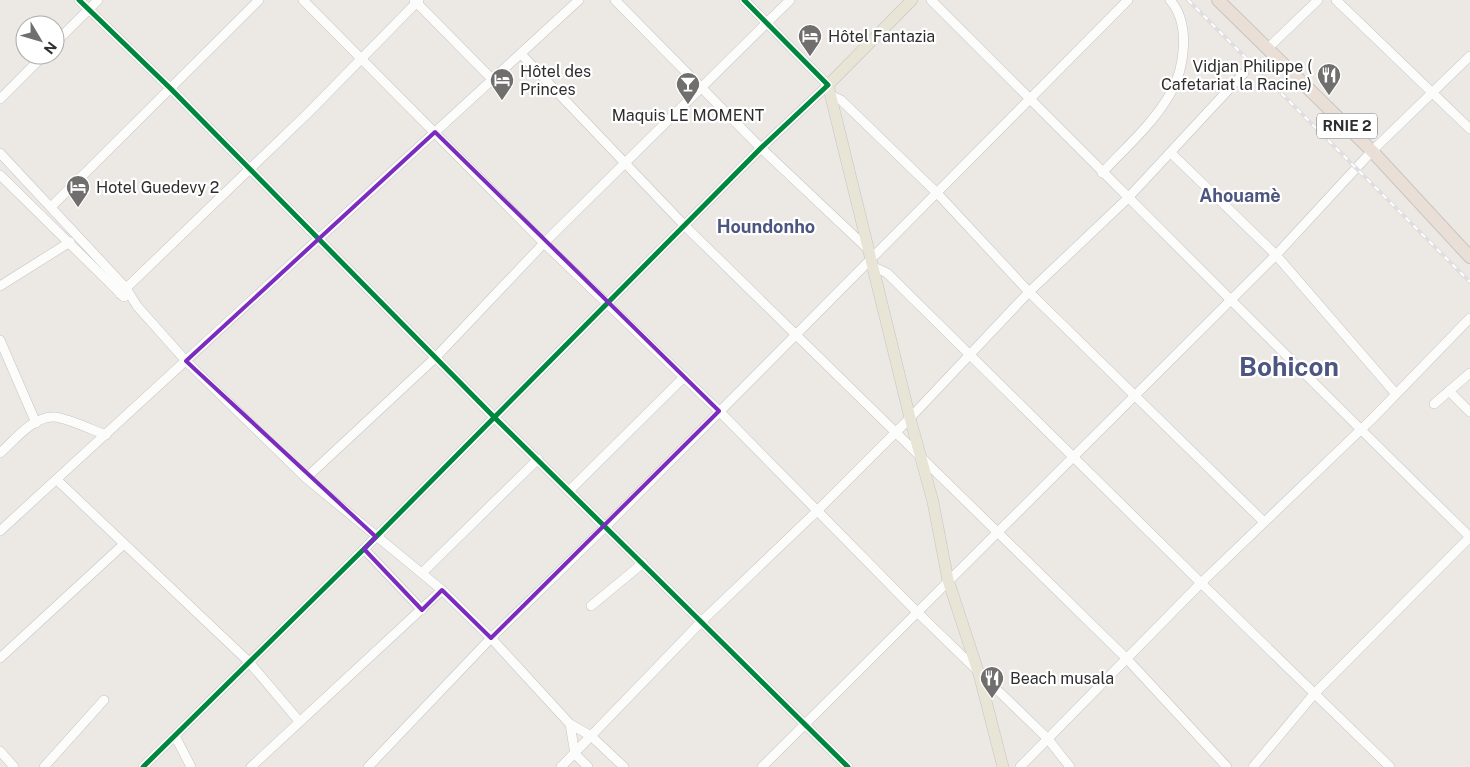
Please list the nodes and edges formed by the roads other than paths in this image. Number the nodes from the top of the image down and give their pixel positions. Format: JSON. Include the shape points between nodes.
{"nodes":[{"id":1,"x":79,"y":0,"type":"edge"},
{"id":2,"x":98,"y":0,"type":"edge"},
{"id":3,"x":259,"y":0,"type":"edge"},
{"id":4,"x":304,"y":0,"type":"edge"},
{"id":5,"x":579,"y":0,"type":"edge"},
{"id":6,"x":615,"y":0,"type":"edge"},
{"id":7,"x":744,"y":0,"type":"edge"},
{"id":8,"x":790,"y":0,"type":"edge"},
{"id":9,"x":912,"y":0,"type":"edge"},
{"id":10,"x":931,"y":0,"type":"edge"},
{"id":11,"x":1128,"y":0,"type":"edge"},
{"id":12,"x":1170,"y":0,"type":"edge"},
{"id":13,"x":1218,"y":0,"type":"edge"},
{"id":14,"x":1318,"y":0,"type":"edge"},
{"id":15,"x":1336,"y":0,"type":"edge"},
{"id":16,"x":417,"y":1,"type":"edge"},
{"id":17,"x":88,"y":10,"type":"junction"},
{"id":18,"x":767,"y":22,"type":"junction"},
{"id":19,"x":65,"y":33,"type":"edge"},
{"id":20,"x":1268,"y":48,"type":"junction"},
{"id":21,"x":520,"y":54,"type":"junction"},
{"id":22,"x":1470,"y":56,"type":"edge"},
{"id":23,"x":362,"y":59,"type":"junction"},
{"id":24,"x":34,"y":65,"type":"edge"},
{"id":25,"x":1244,"y":73,"type":"dead end"},
{"id":26,"x":492,"y":79,"type":"junction"},
{"id":27,"x":701,"y":87,"type":"junction"},
{"id":28,"x":171,"y":89,"type":"junction"},
{"id":29,"x":829,"y":90,"type":"junction"},
{"id":30,"x":1433,"y":92,"type":"junction"},
{"id":31,"x":1030,"y":98,"type":"junction"},
{"id":32,"x":0,"y":99,"type":"edge"},
{"id":33,"x":1470,"y":129,"type":"edge"},
{"id":34,"x":434,"y":132,"type":"junction"},
{"id":35,"x":761,"y":148,"type":"junction"},
{"id":36,"x":1372,"y":151,"type":"junction"},
{"id":37,"x":0,"y":153,"type":"edge"},
{"id":38,"x":1171,"y":153,"type":"junction"},
{"id":39,"x":624,"y":164,"type":"junction"},
{"id":40,"x":15,"y":169,"type":"junction"},
{"id":41,"x":249,"y":170,"type":"junction"},
{"id":42,"x":1102,"y":173,"type":"junction"},
{"id":43,"x":2,"y":177,"type":"edge"},
{"id":44,"x":937,"y":193,"type":"junction"},
{"id":45,"x":1127,"y":199,"type":"junction"},
{"id":46,"x":51,"y":207,"type":"junction"},
{"id":47,"x":685,"y":226,"type":"junction"},
{"id":48,"x":318,"y":239,"type":"junction"},
{"id":49,"x":70,"y":242,"type":"junction"},
{"id":50,"x":544,"y":243,"type":"junction"},
{"id":51,"x":1276,"y":256,"type":"junction"},
{"id":52,"x":1470,"y":257,"type":"edge"},
{"id":53,"x":871,"y":259,"type":"junction"},
{"id":54,"x":0,"y":286,"type":"edge"},
{"id":55,"x":123,"y":291,"type":"junction"},
{"id":56,"x":1029,"y":292,"type":"junction"},
{"id":57,"x":1232,"y":299,"type":"junction"},
{"id":58,"x":608,"y":304,"type":"junction"},
{"id":59,"x":1470,"y":318,"type":"edge"},
{"id":60,"x":796,"y":335,"type":"junction"},
{"id":61,"x":0,"y":340,"type":"edge"},
{"id":62,"x":968,"y":354,"type":"junction"},
{"id":63,"x":435,"y":358,"type":"junction"},
{"id":64,"x":186,"y":361,"type":"junction"},
{"id":65,"x":1470,"y":373,"type":"edge"},
{"id":66,"x":684,"y":377,"type":"junction"},
{"id":67,"x":1448,"y":391,"type":"junction"},
{"id":68,"x":1135,"y":394,"type":"junction"},
{"id":69,"x":1396,"y":394,"type":"junction"},
{"id":70,"x":1434,"y":404,"type":"dead end"},
{"id":71,"x":719,"y":411,"type":"junction"},
{"id":72,"x":1470,"y":412,"type":"edge"},
{"id":73,"x":495,"y":418,"type":"junction"},
{"id":74,"x":910,"y":418,"type":"junction"},
{"id":75,"x":36,"y":423,"type":"junction"},
{"id":76,"x":1360,"y":430,"type":"junction"},
{"id":77,"x":895,"y":432,"type":"junction"},
{"id":78,"x":106,"y":435,"type":"junction"},
{"id":79,"x":0,"y":453,"type":"edge"},
{"id":80,"x":919,"y":454,"type":"junction"},
{"id":81,"x":1073,"y":456,"type":"junction"},
{"id":82,"x":538,"y":459,"type":"junction"},
{"id":83,"x":306,"y":478,"type":"junction"},
{"id":84,"x":57,"y":480,"type":"junction"},
{"id":85,"x":570,"y":490,"type":"junction"},
{"id":86,"x":817,"y":511,"type":"junction"},
{"id":87,"x":1264,"y":522,"type":"junction"},
{"id":88,"x":606,"y":526,"type":"junction"},
{"id":89,"x":0,"y":531,"type":"edge"},
{"id":90,"x":997,"y":533,"type":"junction"},
{"id":91,"x":376,"y":537,"type":"junction"},
{"id":92,"x":1470,"y":537,"type":"edge"},
{"id":93,"x":124,"y":544,"type":"junction"},
{"id":94,"x":364,"y":549,"type":"junction"},
{"id":95,"x":644,"y":563,"type":"junction"},
{"id":96,"x":422,"y":573,"type":"junction"},
{"id":97,"x":948,"y":580,"type":"junction"},
{"id":98,"x":1200,"y":583,"type":"junction"},
{"id":99,"x":442,"y":590,"type":"junction"},
{"id":100,"x":591,"y":606,"type":"dead end"},
{"id":101,"x":422,"y":610,"type":"junction"},
{"id":102,"x":917,"y":612,"type":"junction"},
{"id":103,"x":702,"y":621,"type":"junction"},
{"id":104,"x":491,"y":638,"type":"junction"},
{"id":105,"x":0,"y":658,"type":"edge"},
{"id":106,"x":1127,"y":659,"type":"junction"},
{"id":107,"x":249,"y":662,"type":"junction"},
{"id":108,"x":980,"y":674,"type":"junction"},
{"id":109,"x":1314,"y":694,"type":"junction"},
{"id":110,"x":104,"y":700,"type":"dead end"},
{"id":111,"x":299,"y":721,"type":"junction"},
{"id":112,"x":804,"y":723,"type":"junction"},
{"id":113,"x":570,"y":724,"type":"junction"},
{"id":114,"x":175,"y":736,"type":"junction"},
{"id":115,"x":591,"y":736,"type":"junction"},
{"id":116,"x":1048,"y":739,"type":"junction"},
{"id":117,"x":0,"y":751,"type":"edge"},
{"id":118,"x":575,"y":754,"type":"junction"},
{"id":119,"x":14,"y":767,"type":"edge"},
{"id":120,"x":44,"y":767,"type":"edge"},
{"id":121,"x":143,"y":767,"type":"edge"},
{"id":122,"x":191,"y":767,"type":"edge"},
{"id":123,"x":251,"y":767,"type":"edge"},
{"id":124,"x":368,"y":767,"type":"edge"},
{"id":125,"x":561,"y":767,"type":"edge"},
{"id":126,"x":588,"y":767,"type":"edge"},
{"id":127,"x":624,"y":767,"type":"edge"},
{"id":128,"x":762,"y":767,"type":"edge"},
{"id":129,"x":848,"y":767,"type":"edge"},
{"id":130,"x":1003,"y":767,"type":"edge"},
{"id":131,"x":1020,"y":767,"type":"edge"},
{"id":132,"x":1070,"y":767,"type":"edge"},
{"id":133,"x":1227,"y":767,"type":"edge"},
{"id":134,"x":1252,"y":767,"type":"edge"},
{"id":135,"x":1390,"y":767,"type":"edge"}],
"edges":[{"from":1,"to":17,"type":"street"},
{"from":2,"to":17,"type":"street"},
{"from":3,"to":28,"type":"street"},
{"from":4,"to":23,"type":"street"},
{"from":5,"to":21,"type":"street"},
{"from":6,"to":27,"type":"street"},
{"from":7,"to":18,"type":"street"},
{"from":8,"to":18,"type":"street"},
{"from":9,"to":29,"type":"main road"},
{"from":10,"to":31,"type":"street"},
{"from":11,"to":31,"type":"street"},
{"from":12,"to":42,"type":"street","via":[[1183,28],[1183,48],[1175,82],[1162,106]]},
{"from":13,"to":20,"type":"highway","number":"RNIE 2"},
{"from":14,"to":20,"type":"street"},
{"from":15,"to":30,"type":"street"},
{"from":16,"to":23,"type":"street"},
{"from":16,"to":26,"type":"street"},
{"from":17,"to":19,"type":"street"},
{"from":17,"to":28,"type":"street"},
{"from":18,"to":27,"type":"street"},
{"from":18,"to":29,"type":"street"},
{"from":20,"to":36,"type":"highway","number":"RNIE 2"},
{"from":21,"to":26,"type":"street"},
{"from":21,"to":39,"type":"street"},
{"from":22,"to":30,"type":"street"},
{"from":23,"to":34,"type":"street"},
{"from":23,"to":41,"type":"street"},
{"from":24,"to":32,"type":"street"},
{"from":25,"to":38,"type":"street"},
{"from":26,"to":34,"type":"street"},
{"from":27,"to":35,"type":"street"},
{"from":27,"to":39,"type":"street"},
{"from":28,"to":41,"type":"street"},
{"from":28,"to":46,"type":"street"},
{"from":29,"to":35,"type":"street"},
{"from":29,"to":44,"type":"street"},
{"from":29,"to":53,"type":"main road"},
{"from":30,"to":33,"type":"street"},
{"from":30,"to":36,"type":"street"},
{"from":31,"to":42,"type":"street"},
{"from":31,"to":44,"type":"street"},
{"from":34,"to":48,"type":"street"},
{"from":34,"to":50,"type":"street"},
{"from":35,"to":47,"type":"street"},
{"from":35,"to":53,"type":"street"},
{"from":36,"to":51,"type":"street"},
{"from":36,"to":52,"type":"highway","number":"RNIE 2"},
{"from":37,"to":40,"type":"street"},
{"from":38,"to":45,"type":"street"},
{"from":38,"to":51,"type":"street"},
{"from":39,"to":47,"type":"street"},
{"from":39,"to":50,"type":"street"},
{"from":40,"to":43,"type":"street"},
{"from":40,"to":46,"type":"street"},
{"from":41,"to":48,"type":"street"},
{"from":41,"to":55,"type":"street"},
{"from":42,"to":45,"type":"street"},
{"from":43,"to":49,"type":"street"},
{"from":44,"to":53,"type":"street"},
{"from":44,"to":56,"type":"street"},
{"from":45,"to":56,"type":"street"},
{"from":45,"to":57,"type":"street"},
{"from":46,"to":55,"type":"street"},
{"from":47,"to":58,"type":"street"},
{"from":47,"to":60,"type":"street"},
{"from":48,"to":63,"type":"street"},
{"from":48,"to":64,"type":"street"},
{"from":49,"to":54,"type":"street"},
{"from":49,"to":55,"type":"street"},
{"from":50,"to":58,"type":"street"},
{"from":50,"to":63,"type":"street"},
{"from":51,"to":57,"type":"street"},
{"from":51,"to":69,"type":"street"},
{"from":53,"to":60,"type":"street"},
{"from":53,"to":62,"type":"street"},
{"from":53,"to":74,"type":"main road"},
{"from":55,"to":64,"type":"street"},
{"from":56,"to":62,"type":"street"},
{"from":56,"to":68,"type":"street"},
{"from":57,"to":68,"type":"street"},
{"from":57,"to":76,"type":"street"},
{"from":58,"to":66,"type":"street"},
{"from":58,"to":73,"type":"street"},
{"from":59,"to":69,"type":"street"},
{"from":60,"to":71,"type":"street"},
{"from":60,"to":77,"type":"street"},
{"from":61,"to":75,"type":"street"},
{"from":62,"to":74,"type":"street"},
{"from":62,"to":81,"type":"street"},
{"from":63,"to":73,"type":"street"},
{"from":63,"to":83,"type":"street"},
{"from":64,"to":78,"type":"street"},
{"from":64,"to":83,"type":"street"},
{"from":65,"to":67,"type":"street"},
{"from":66,"to":71,"type":"street"},
{"from":66,"to":85,"type":"street"},
{"from":67,"to":70,"type":"street"},
{"from":67,"to":72,"type":"street"},
{"from":68,"to":81,"type":"street"},
{"from":68,"to":87,"type":"street"},
{"from":69,"to":76,"type":"street"},
{"from":71,"to":86,"type":"street"},
{"from":71,"to":88,"type":"street"},
{"from":73,"to":82,"type":"street"},
{"from":73,"to":91,"type":"street"},
{"from":74,"to":77,"type":"street"},
{"from":74,"to":80,"type":"main road"},
{"from":75,"to":78,"type":"street","via":[[54,417]]},
{"from":75,"to":79,"type":"street"},
{"from":76,"to":87,"type":"street"},
{"from":76,"to":92,"type":"street"},
{"from":77,"to":80,"type":"street"},
{"from":77,"to":86,"type":"street"},
{"from":78,"to":84,"type":"street"},
{"from":80,"to":90,"type":"street"},
{"from":80,"to":97,"type":"main road","via":[[933,502]]},
{"from":81,"to":90,"type":"street"},
{"from":81,"to":98,"type":"street"},
{"from":82,"to":85,"type":"street"},
{"from":82,"to":96,"type":"street"},
{"from":83,"to":91,"type":"street"},
{"from":84,"to":89,"type":"street"},
{"from":84,"to":93,"type":"street"},
{"from":85,"to":88,"type":"street"},
{"from":86,"to":102,"type":"street"},
{"from":86,"to":103,"type":"street"},
{"from":87,"to":98,"type":"street"},
{"from":88,"to":95,"type":"street"},
{"from":88,"to":104,"type":"street"},
{"from":90,"to":97,"type":"street"},
{"from":90,"to":106,"type":"street"},
{"from":91,"to":94,"type":"street"},
{"from":91,"to":96,"type":"street"},
{"from":92,"to":109,"type":"street"},
{"from":93,"to":105,"type":"street"},
{"from":93,"to":107,"type":"street"},
{"from":94,"to":101,"type":"street"},
{"from":94,"to":107,"type":"street"},
{"from":95,"to":100,"type":"street"},
{"from":95,"to":103,"type":"street"},
{"from":96,"to":99,"type":"street"},
{"from":97,"to":102,"type":"street"},
{"from":97,"to":108,"type":"main road"},
{"from":98,"to":106,"type":"street"},
{"from":98,"to":109,"type":"street"},
{"from":99,"to":101,"type":"street"},
{"from":99,"to":104,"type":"street"},
{"from":101,"to":111,"type":"street"},
{"from":102,"to":108,"type":"street"},
{"from":102,"to":112,"type":"street"},
{"from":103,"to":112,"type":"street"},
{"from":103,"to":115,"type":"street"},
{"from":104,"to":113,"type":"street"},
{"from":104,"to":124,"type":"street"},
{"from":106,"to":116,"type":"street"},
{"from":106,"to":133,"type":"street"},
{"from":107,"to":111,"type":"street"},
{"from":107,"to":114,"type":"street"},
{"from":108,"to":116,"type":"street"},
{"from":108,"to":130,"type":"main road"},
{"from":109,"to":134,"type":"street"},
{"from":109,"to":135,"type":"street"},
{"from":110,"to":120,"type":"street"},
{"from":111,"to":123,"type":"street"},
{"from":112,"to":128,"type":"street"},
{"from":112,"to":129,"type":"street"},
{"from":113,"to":115,"type":"street"},
{"from":113,"to":118,"type":"street"},
{"from":114,"to":121,"type":"street"},
{"from":114,"to":122,"type":"street"},
{"from":115,"to":118,"type":"street"},
{"from":115,"to":127,"type":"street"},
{"from":116,"to":131,"type":"street"},
{"from":116,"to":132,"type":"street"},
{"from":117,"to":119,"type":"street"},
{"from":118,"to":125,"type":"street"},
{"from":118,"to":126,"type":"street"}]}
